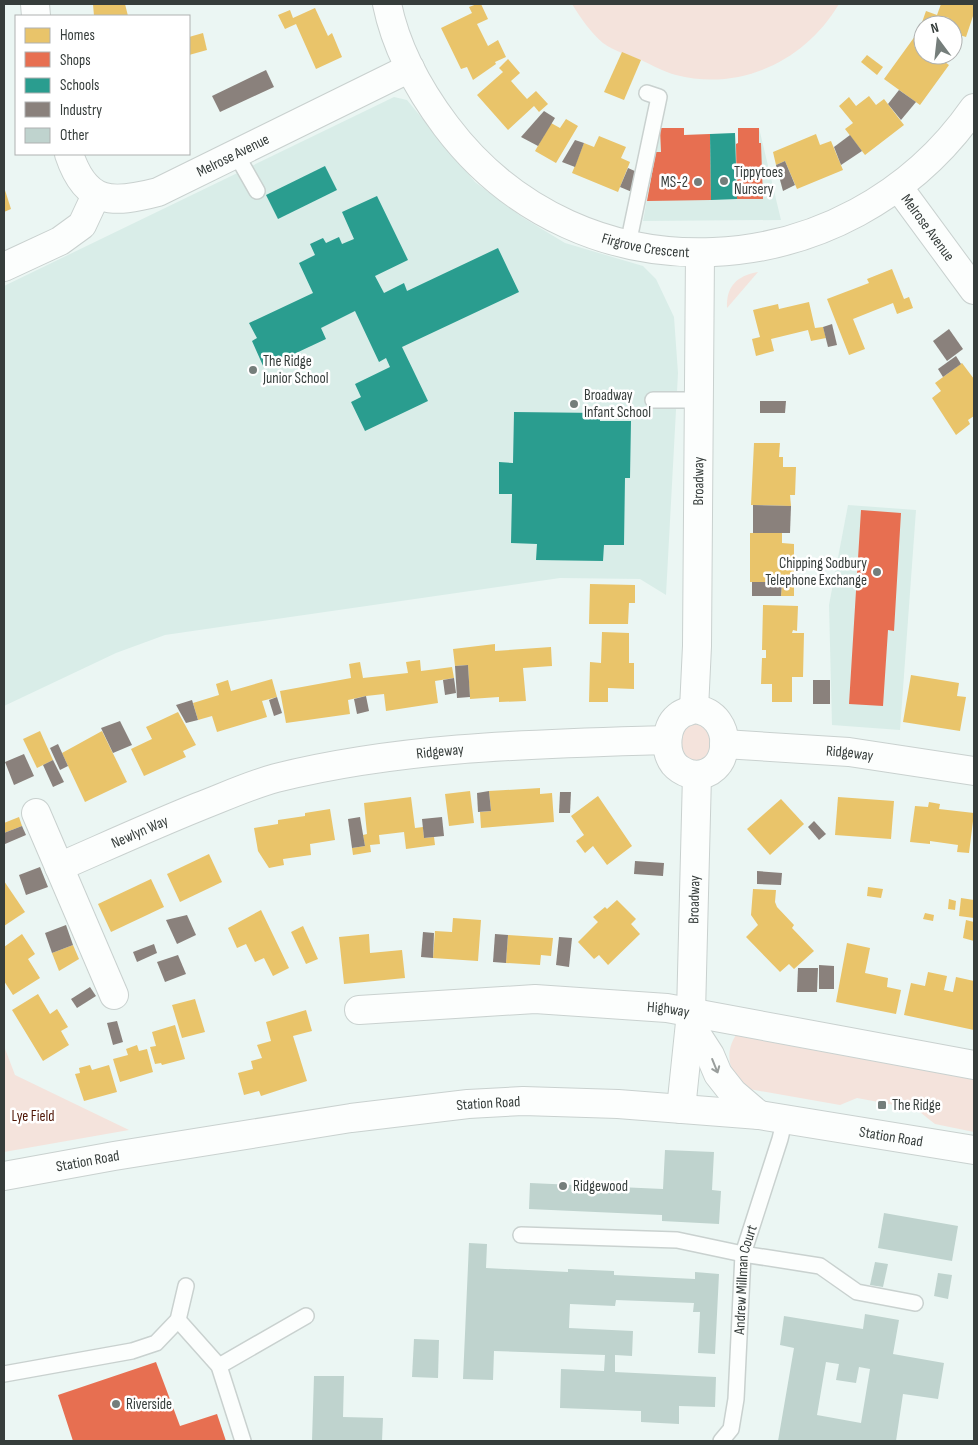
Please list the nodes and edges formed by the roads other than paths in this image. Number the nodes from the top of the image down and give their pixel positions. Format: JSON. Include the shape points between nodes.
{"nodes":[{"id":1,"x":387,"y":4,"type":"edge"},
{"id":2,"x":410,"y":68,"type":"junction"},
{"id":3,"x":647,"y":93,"type":"dead end"},
{"id":4,"x":974,"y":108,"type":"edge"},
{"id":5,"x":236,"y":154,"type":"junction"},
{"id":6,"x":69,"y":155,"type":"edge"},
{"id":7,"x":899,"y":188,"type":"junction"},
{"id":8,"x":257,"y":191,"type":"dead end"},
{"id":9,"x":96,"y":195,"type":"junction"},
{"id":10,"x":628,"y":244,"type":"junction"},
{"id":11,"x":700,"y":253,"type":"junction"},
{"id":12,"x":4,"y":267,"type":"edge"},
{"id":13,"x":974,"y":290,"type":"edge"},
{"id":14,"x":653,"y":400,"type":"dead end"},
{"id":15,"x":700,"y":400,"type":"junction"},
{"id":16,"x":694,"y":709,"type":"junction"},
{"id":17,"x":667,"y":740,"type":"junction"},
{"id":18,"x":724,"y":744,"type":"junction"},
{"id":19,"x":974,"y":771,"type":"edge"},
{"id":20,"x":697,"y":775,"type":"junction"},
{"id":21,"x":219,"y":798,"type":"joint"},
{"id":22,"x":36,"y":813,"type":"dead end"},
{"id":23,"x":59,"y":867,"type":"junction"},
{"id":24,"x":114,"y":995,"type":"dead end"},
{"id":25,"x":359,"y":1010,"type":"dead end"},
{"id":26,"x":690,"y":1019,"type":"junction"},
{"id":27,"x":974,"y":1065,"type":"edge"},
{"id":28,"x":681,"y":1109,"type":"junction"},
{"id":29,"x":772,"y":1116,"type":"junction"},
{"id":30,"x":974,"y":1150,"type":"edge"},
{"id":31,"x":4,"y":1176,"type":"edge"},
{"id":32,"x":521,"y":1235,"type":"dead end"},
{"id":33,"x":743,"y":1254,"type":"junction"},
{"id":34,"x":186,"y":1286,"type":"dead end"},
{"id":35,"x":915,"y":1303,"type":"dead end"},
{"id":36,"x":306,"y":1316,"type":"dead end"},
{"id":37,"x":178,"y":1320,"type":"junction"},
{"id":38,"x":219,"y":1366,"type":"junction"},
{"id":39,"x":4,"y":1374,"type":"edge"},
{"id":40,"x":242,"y":1441,"type":"edge"},
{"id":41,"x":721,"y":1441,"type":"edge"}],
"edges":[{"from":1,"to":2,"type":"street","name":"Firgrove Crescent"},
{"from":2,"to":5,"type":"street","name":"Melrose Avenue"},
{"from":2,"to":10,"type":"street","name":"Firgrove Crescent","via":[[434,110],[463,148],[499,182],[539,209],[582,230]]},
{"from":3,"to":10,"type":"lane","via":[[659,97]]},
{"from":4,"to":7,"type":"street","name":"Firgrove Crescent","via":[[931,161]]},
{"from":5,"to":8,"type":"lane"},
{"from":5,"to":9,"type":"street","name":"Melrose Avenue","via":[[158,192],[115,201]]},
{"from":6,"to":9,"type":"street","via":[[82,182]]},
{"from":7,"to":11,"type":"street","name":"Firgrove Crescent","via":[[866,210],[792,240],[746,250]]},
{"from":7,"to":13,"type":"street","name":"Melrose Avenue"},
{"from":9,"to":12,"type":"street","via":[[82,224],[60,241]]},
{"from":10,"to":11,"type":"street","name":"Firgrove Crescent"},
{"from":11,"to":15,"type":"street","name":"Broadway"},
{"from":14,"to":15,"type":"lane"},
{"from":15,"to":16,"type":"street","name":"Broadway"},
{"from":16,"to":17,"type":"street","via":[[679,716],[671,726]]},
{"from":16,"to":18,"type":"street","via":[[707,710],[716,718],[722,728]]},
{"from":17,"to":20,"type":"street","via":[[674,764],[683,772]]},
{"from":17,"to":21,"type":"street","name":"Ridgeway","via":[[531,744],[422,752],[302,772]]},
{"from":18,"to":19,"type":"street","name":"Ridgeway","via":[[849,752]]},
{"from":18,"to":20,"type":"street","via":[[717,766]]},
{"from":20,"to":26,"type":"street","name":"Broadway"},
{"from":21,"to":23,"type":"street","name":"Newlyn Way"},
{"from":22,"to":23,"type":"street"},
{"from":23,"to":24,"type":"street"},
{"from":25,"to":26,"type":"street","name":"Highway","via":[[535,999],[668,1008]]},
{"from":26,"to":27,"type":"street","name":"Highway"},
{"from":26,"to":28,"type":"street","name":"Broadway"},
{"from":26,"to":29,"type":"street","one_way":true,"via":[[718,1074],[733,1092]]},
{"from":28,"to":29,"type":"street","name":"Station Road"},
{"from":28,"to":31,"type":"street","name":"Station Road","via":[[524,1101],[468,1104],[240,1135]]},
{"from":29,"to":30,"type":"street","name":"Station Road"},
{"from":29,"to":33,"type":"lane","name":"Andrew Millman Court","via":[[780,1140]]},
{"from":32,"to":33,"type":"lane","via":[[677,1240]]},
{"from":33,"to":35,"type":"lane","via":[[820,1266],[857,1292]]},
{"from":33,"to":41,"type":"lane","name":"Andrew Millman Court","via":[[736,1399],[731,1429]]},
{"from":34,"to":37,"type":"lane"},
{"from":36,"to":38,"type":"lane"},
{"from":37,"to":38,"type":"lane"},
{"from":37,"to":39,"type":"lane","via":[[156,1344]]},
{"from":38,"to":40,"type":"lane"}]}
